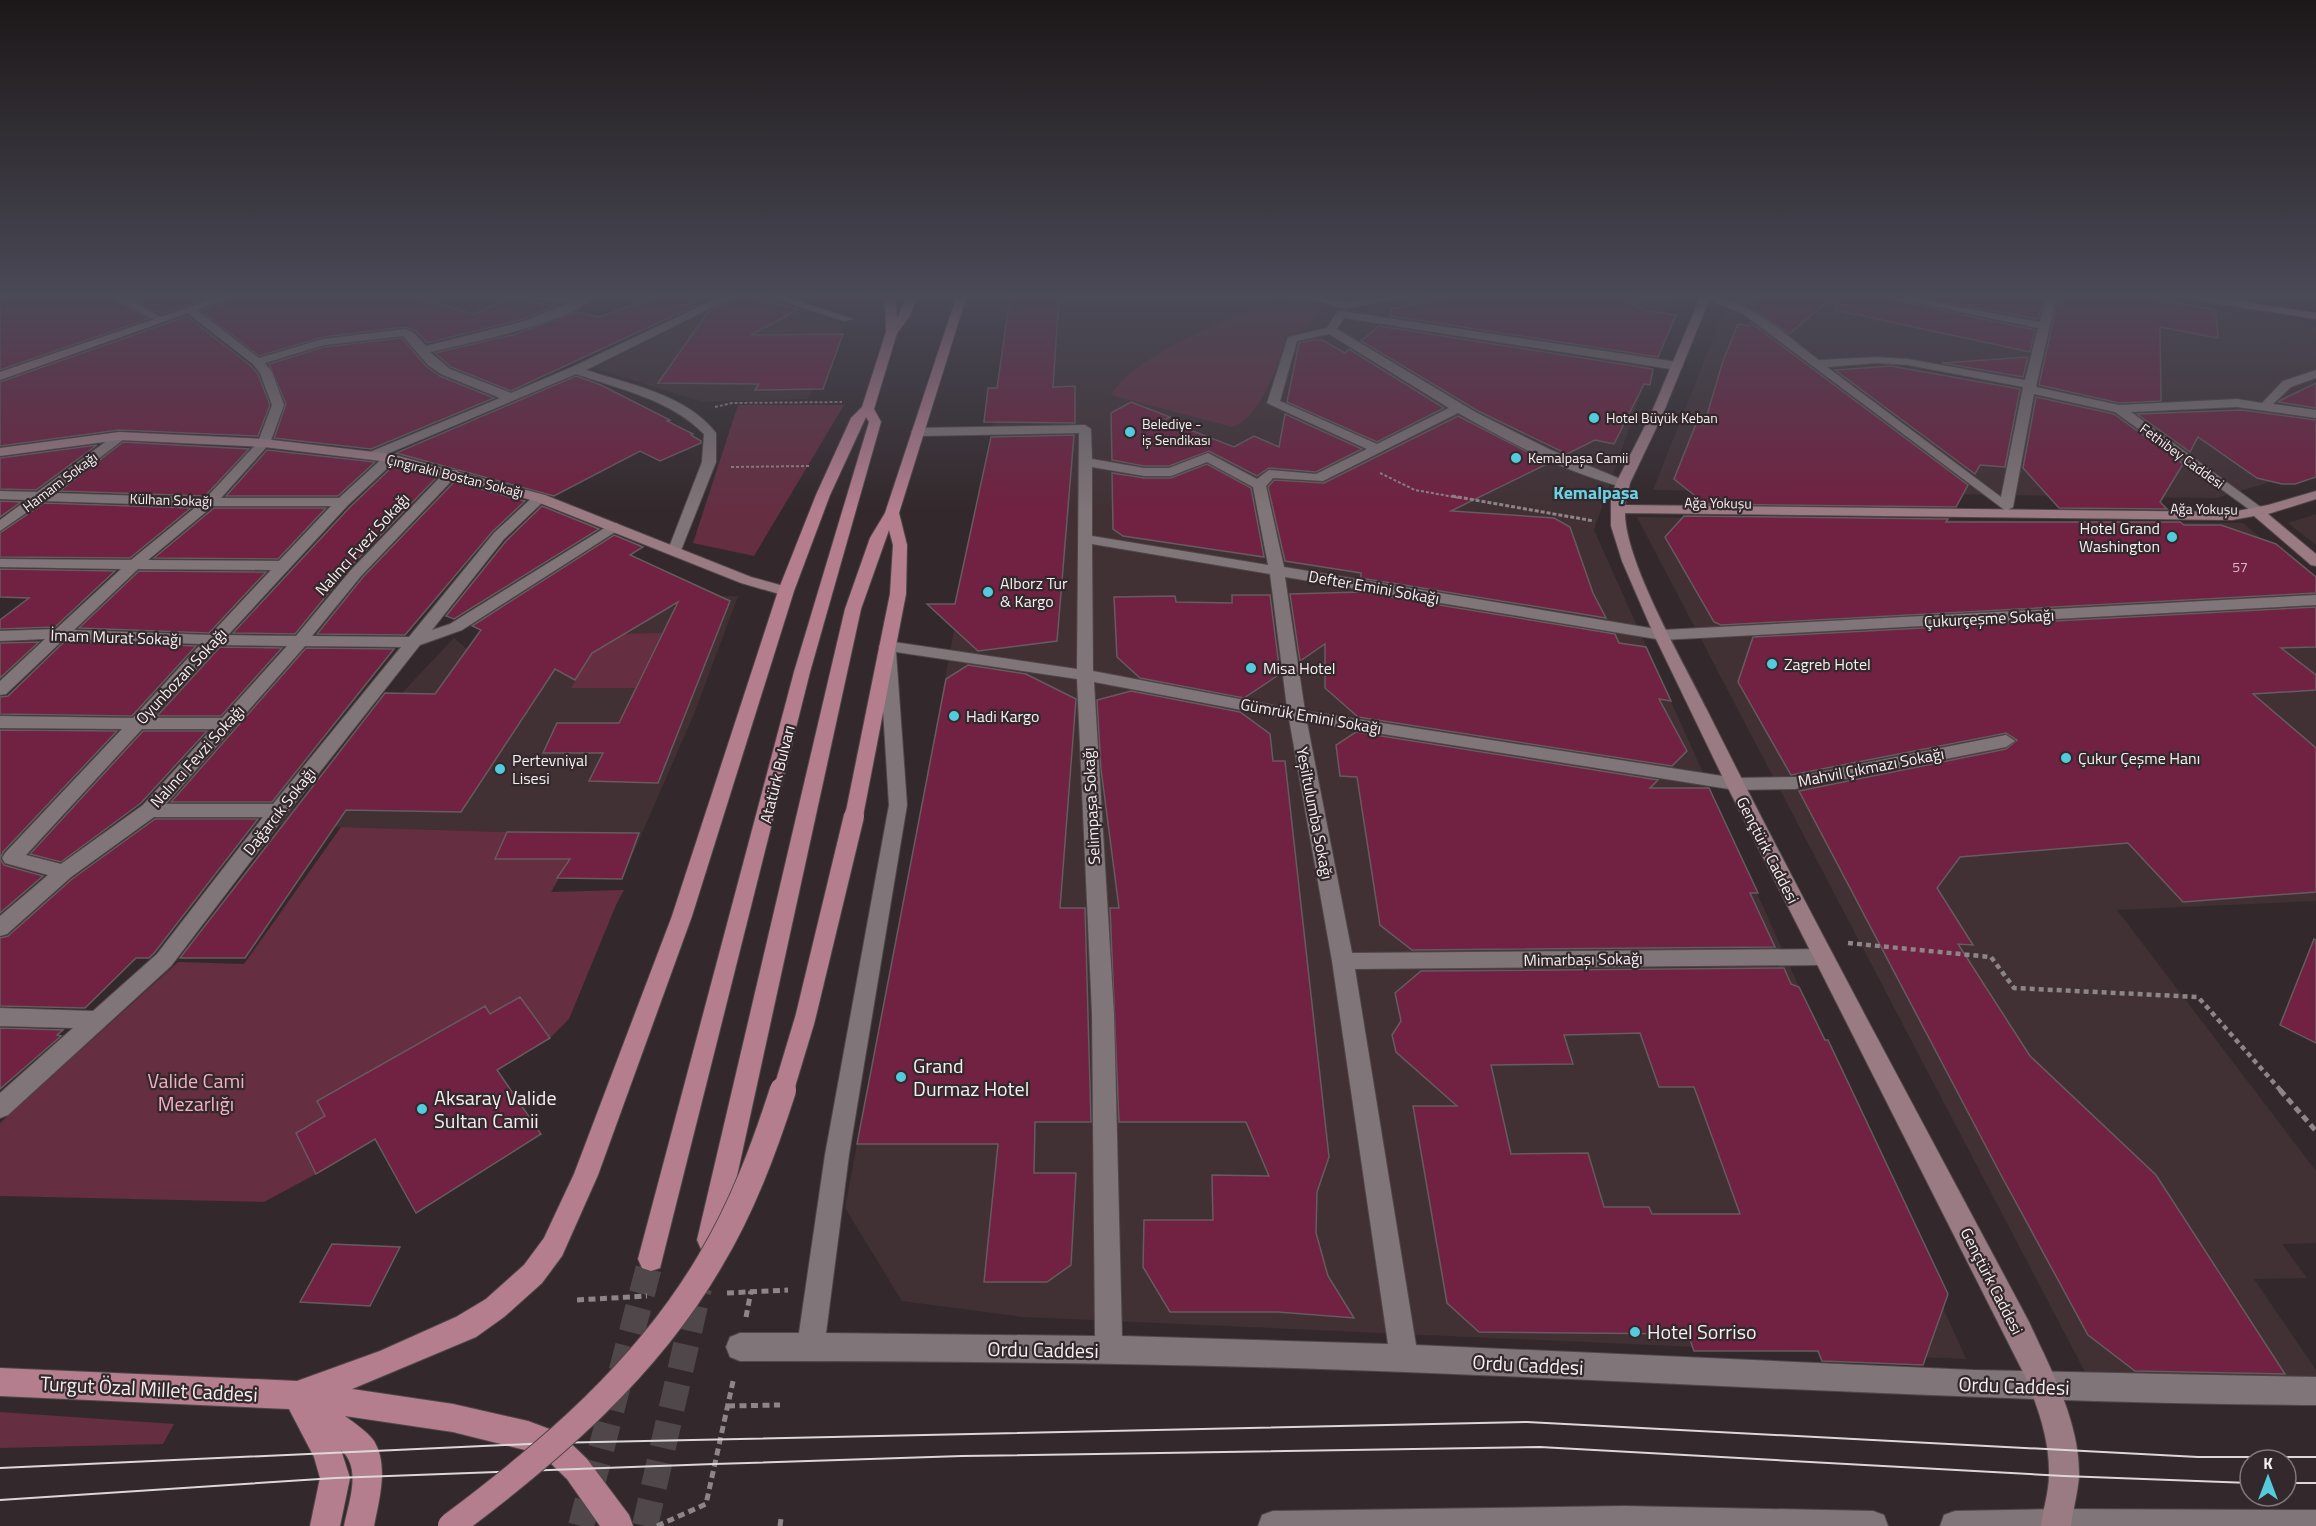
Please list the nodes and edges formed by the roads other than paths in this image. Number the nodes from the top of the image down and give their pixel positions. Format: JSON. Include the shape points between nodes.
{"nodes":[{"id":1,"x":20,"y":369,"type":"edge"},
{"id":2,"x":263,"y":369,"type":"edge"},
{"id":3,"x":441,"y":369,"type":"edge"},
{"id":4,"x":576,"y":369,"type":"joint"},
{"id":5,"x":880,"y":369,"type":"edge"},
{"id":6,"x":938,"y":369,"type":"edge"},
{"id":7,"x":1283,"y":369,"type":"edge"},
{"id":8,"x":1393,"y":369,"type":"edge"},
{"id":9,"x":1676,"y":369,"type":"edge"},
{"id":10,"x":1822,"y":369,"type":"edge"},
{"id":11,"x":1943,"y":369,"type":"edge"},
{"id":12,"x":2033,"y":369,"type":"edge"},
{"id":13,"x":2316,"y":374,"type":"edge"},
{"id":14,"x":0,"y":376,"type":"edge"},
{"id":15,"x":2029,"y":387,"type":"junction"},
{"id":16,"x":511,"y":398,"type":"junction"},
{"id":17,"x":2266,"y":406,"type":"junction"},
{"id":18,"x":868,"y":409,"type":"junction"},
{"id":19,"x":1457,"y":409,"type":"junction"},
{"id":20,"x":2119,"y":409,"type":"junction"},
{"id":21,"x":2316,"y":414,"type":"edge"},
{"id":22,"x":917,"y":432,"type":"junction"},
{"id":23,"x":119,"y":436,"type":"junction"},
{"id":24,"x":264,"y":443,"type":"junction"},
{"id":25,"x":1376,"y":448,"type":"junction"},
{"id":26,"x":0,"y":452,"type":"edge"},
{"id":27,"x":374,"y":456,"type":"junction"},
{"id":28,"x":391,"y":458,"type":"junction"},
{"id":29,"x":1086,"y":462,"type":"junction"},
{"id":30,"x":452,"y":473,"type":"junction"},
{"id":31,"x":1623,"y":483,"type":"junction"},
{"id":32,"x":1259,"y":485,"type":"junction"},
{"id":33,"x":0,"y":495,"type":"edge"},
{"id":34,"x":2316,"y":495,"type":"edge"},
{"id":35,"x":41,"y":496,"type":"junction"},
{"id":36,"x":540,"y":498,"type":"junction"},
{"id":37,"x":210,"y":502,"type":"junction"},
{"id":38,"x":343,"y":502,"type":"junction"},
{"id":39,"x":2009,"y":510,"type":"junction"},
{"id":40,"x":1618,"y":511,"type":"junction"},
{"id":41,"x":2257,"y":511,"type":"junction"},
{"id":42,"x":892,"y":513,"type":"junction"},
{"id":43,"x":0,"y":527,"type":"edge"},
{"id":44,"x":616,"y":527,"type":"junction"},
{"id":45,"x":1086,"y":539,"type":"junction"},
{"id":46,"x":675,"y":550,"type":"junction"},
{"id":47,"x":2316,"y":562,"type":"edge"},
{"id":48,"x":0,"y":563,"type":"edge"},
{"id":49,"x":134,"y":565,"type":"junction"},
{"id":50,"x":284,"y":566,"type":"junction"},
{"id":51,"x":1277,"y":570,"type":"junction"},
{"id":52,"x":786,"y":591,"type":"junction"},
{"id":53,"x":2316,"y":600,"type":"edge"},
{"id":54,"x":60,"y":634,"type":"junction"},
{"id":55,"x":1662,"y":635,"type":"junction"},
{"id":56,"x":0,"y":636,"type":"edge"},
{"id":57,"x":214,"y":640,"type":"junction"},
{"id":58,"x":300,"y":641,"type":"junction"},
{"id":59,"x":413,"y":642,"type":"junction"},
{"id":60,"x":887,"y":646,"type":"junction"},
{"id":61,"x":1084,"y":675,"type":"junction"},
{"id":62,"x":0,"y":690,"type":"edge"},
{"id":63,"x":1297,"y":715,"type":"junction"},
{"id":64,"x":0,"y":722,"type":"edge"},
{"id":65,"x":137,"y":724,"type":"junction"},
{"id":66,"x":226,"y":724,"type":"junction"},
{"id":67,"x":2006,"y":741,"type":"dead end"},
{"id":68,"x":1735,"y":784,"type":"junction"},
{"id":69,"x":150,"y":810,"type":"junction"},
{"id":70,"x":278,"y":811,"type":"junction"},
{"id":71,"x":64,"y":872,"type":"junction"},
{"id":72,"x":0,"y":928,"type":"edge"},
{"id":73,"x":1818,"y":948,"type":"junction"},
{"id":74,"x":1343,"y":961,"type":"junction"},
{"id":75,"x":0,"y":1017,"type":"edge"},
{"id":76,"x":99,"y":1020,"type":"junction"},
{"id":77,"x":0,"y":1108,"type":"edge"},
{"id":78,"x":710,"y":1240,"type":"dead end"},
{"id":79,"x":651,"y":1259,"type":"tunnel mouth"},
{"id":80,"x":740,"y":1347,"type":"road end"},
{"id":81,"x":811,"y":1347,"type":"junction"},
{"id":82,"x":1109,"y":1350,"type":"junction"},
{"id":83,"x":1404,"y":1358,"type":"junction"},
{"id":84,"x":0,"y":1382,"type":"edge"},
{"id":85,"x":2044,"y":1387,"type":"junction"},
{"id":86,"x":2316,"y":1391,"type":"edge"},
{"id":87,"x":297,"y":1395,"type":"junction"},
{"id":88,"x":2056,"y":1525,"type":"edge"},
{"id":89,"x":2316,"y":1525,"type":"edge"},
{"id":90,"x":325,"y":1526,"type":"edge"},
{"id":91,"x":359,"y":1526,"type":"edge"},
{"id":92,"x":451,"y":1526,"type":"edge"},
{"id":93,"x":618,"y":1526,"type":"edge"},
{"id":94,"x":1273,"y":1526,"type":"edge"},
{"id":95,"x":1873,"y":1526,"type":"edge"},
{"id":96,"x":1955,"y":1526,"type":"edge"}],
"edges":[{"from":1,"to":14,"type":"street"},
{"from":2,"to":24,"type":"street","via":[[278,405]]},
{"from":3,"to":16,"type":"street"},
{"from":4,"to":16,"type":"street"},
{"from":4,"to":46,"type":"street","via":[[676,407],[701,420],[710,433],[706,467]]},
{"from":5,"to":18,"type":"main road","name":"Atatürk Bulvarı"},
{"from":6,"to":22,"type":"main road"},
{"from":7,"to":25,"type":"street","via":[[1272,403]]},
{"from":8,"to":19,"type":"street"},
{"from":9,"to":31,"type":"street"},
{"from":10,"to":39,"type":"street"},
{"from":11,"to":15,"type":"street","name":"Fethibey Caddesi"},
{"from":12,"to":15,"type":"street"},
{"from":13,"to":17,"type":"street","via":[[2301,376],[2286,385]]},
{"from":15,"to":20,"type":"street","name":"Fethibey Caddesi"},
{"from":15,"to":39,"type":"street"},
{"from":16,"to":27,"type":"street"},
{"from":17,"to":20,"type":"street","via":[[2222,403]]},
{"from":17,"to":21,"type":"street"},
{"from":18,"to":52,"type":"main road","via":[[857,418]]},
{"from":18,"to":79,"type":"main road","name":"Atatürk Bulvarı","via":[[875,422],[802,672]]},
{"from":19,"to":25,"type":"street"},
{"from":19,"to":31,"type":"street","via":[[1584,469]]},
{"from":20,"to":41,"type":"street","name":"Fethibey Caddesi"},
{"from":22,"to":29,"type":"street","name":"Selimpaşa Sokağı","via":[[1085,429]]},
{"from":22,"to":42,"type":"main road"},
{"from":23,"to":24,"type":"street","name":"Çıngıraklı Bostan Sokağı"},
{"from":23,"to":26,"type":"street","name":"Çıngıraklı Bostan Sokağı"},
{"from":23,"to":35,"type":"street","name":"Hamam Sokağı"},
{"from":24,"to":27,"type":"street","name":"Çıngıraklı Bostan Sokağı"},
{"from":24,"to":37,"type":"street"},
{"from":25,"to":32,"type":"street","via":[[1318,478],[1269,474]]},
{"from":27,"to":28,"type":"street","name":"Çıngıraklı Bostan Sokağı"},
{"from":28,"to":30,"type":"street","name":"Çıngıraklı Bostan Sokağı"},
{"from":28,"to":38,"type":"street","name":"Oyunbozan Sokağı"},
{"from":29,"to":32,"type":"street","via":[[1144,472],[1171,472],[1208,457]]},
{"from":29,"to":45,"type":"street","name":"Selimpaşa Sokağı"},
{"from":30,"to":36,"type":"street","name":"Çıngıraklı Bostan Sokağı"},
{"from":30,"to":58,"type":"street","name":"Nalıncı Fvezi Sokağı","via":[[356,573]]},
{"from":31,"to":40,"type":"street"},
{"from":32,"to":51,"type":"street","name":"Yeşiltulumba Sokağı"},
{"from":33,"to":35,"type":"street","name":"Külhan Sokağı"},
{"from":34,"to":41,"type":"street","name":"Ağa Yokuşu"},
{"from":35,"to":37,"type":"street","name":"Külhan Sokağı"},
{"from":35,"to":43,"type":"street","name":"Hamam Sokağı"},
{"from":36,"to":44,"type":"street","name":"Çıngıraklı Bostan Sokağı"},
{"from":36,"to":59,"type":"street","name":"Dağarcık Sokağı","via":[[499,536]]},
{"from":37,"to":38,"type":"street","name":"Külhan Sokağı"},
{"from":37,"to":49,"type":"street"},
{"from":38,"to":50,"type":"street","name":"Oyunbozan Sokağı"},
{"from":39,"to":40,"type":"street","name":"Ağa Yokuşu"},
{"from":39,"to":41,"type":"street","name":"Ağa Yokuşu","via":[[2232,516]]},
{"from":40,"to":55,"type":"street","name":"Gençtürk Caddesi","via":[[1629,561]]},
{"from":41,"to":47,"type":"street","name":"Fethibey Caddesi"},
{"from":42,"to":60,"type":"main road","via":[[900,559],[898,594]]},
{"from":42,"to":78,"type":"main road","via":[[867,565],[844,643]]},
{"from":44,"to":46,"type":"street","name":"Çıngıraklı Bostan Sokağı"},
{"from":44,"to":59,"type":"street","via":[[456,627]]},
{"from":45,"to":51,"type":"street","name":"Defter Emini Sokağı"},
{"from":45,"to":61,"type":"street","name":"Selimpaşa Sokağı"},
{"from":46,"to":52,"type":"street","name":"Çıngıraklı Bostan Sokağı","via":[[746,580]]},
{"from":48,"to":49,"type":"street"},
{"from":49,"to":50,"type":"street"},
{"from":49,"to":54,"type":"street"},
{"from":50,"to":57,"type":"street","name":"Oyunbozan Sokağı"},
{"from":51,"to":55,"type":"street","name":"Defter Emini Sokağı"},
{"from":51,"to":63,"type":"street","name":"Yeşiltulumba Sokağı"},
{"from":52,"to":87,"type":"main road","via":[[682,916],[586,1175],[553,1247],[532,1274],[495,1308],[465,1327],[383,1364]]},
{"from":53,"to":55,"type":"street","name":"Çukurçeşme Sokağı"},
{"from":54,"to":56,"type":"street","name":"İmam Murat Sokağı"},
{"from":54,"to":57,"type":"street","name":"İmam Murat Sokağı"},
{"from":54,"to":62,"type":"street"},
{"from":55,"to":68,"type":"street","name":"Gençtürk Caddesi"},
{"from":57,"to":58,"type":"street","name":"İmam Murat Sokağı"},
{"from":57,"to":65,"type":"street","name":"Oyunbozan Sokağı"},
{"from":58,"to":59,"type":"street","name":"İmam Murat Sokağı"},
{"from":58,"to":66,"type":"street","name":"Nalıncı Fevzi Sokağı"},
{"from":59,"to":70,"type":"street","name":"Dağarcık Sokağı"},
{"from":60,"to":61,"type":"street","name":"Gümrük Emini Sokağı"},
{"from":60,"to":81,"type":"street","via":[[898,805],[837,1155]]},
{"from":60,"to":92,"type":"main road","bridge":true,"via":[[854,816],[790,1066],[735,1216],[699,1278],[658,1335],[608,1392],[542,1455]]},
{"from":61,"to":63,"type":"street","name":"Gümrük Emini Sokağı"},
{"from":61,"to":82,"type":"street","name":"Selimpaşa Sokağı","via":[[1103,1014]]},
{"from":63,"to":68,"type":"street","name":"Gümrük Emini Sokağı"},
{"from":63,"to":74,"type":"street","name":"Yeşiltulumba Sokağı"},
{"from":64,"to":65,"type":"street"},
{"from":65,"to":66,"type":"street"},
{"from":65,"to":71,"type":"street","name":"Oyunbozan Sokağı","via":[[12,858]]},
{"from":66,"to":69,"type":"street","name":"Nalıncı Fevzi Sokağı"},
{"from":67,"to":68,"type":"street","name":"Mahvil Çıkmazı Sokağı","via":[[1795,783]]},
{"from":68,"to":73,"type":"street","name":"Gençtürk Caddesi"},
{"from":69,"to":70,"type":"street"},
{"from":69,"to":71,"type":"street","name":"Nalıncı Fevzi Sokağı"},
{"from":70,"to":76,"type":"street","name":"Dağarcık Sokağı","via":[[164,960]]},
{"from":71,"to":72,"type":"street","name":"Nalıncı Fevzi Sokağı"},
{"from":73,"to":74,"type":"street","name":"Mimarbaşı Sokağı"},
{"from":73,"to":85,"type":"street","name":"Gençtürk Caddesi","via":[[2014,1322]]},
{"from":74,"to":83,"type":"street","name":"Yeşiltulumba Sokağı"},
{"from":75,"to":76,"type":"street"},
{"from":76,"to":77,"type":"street","name":"Dağarcık Sokağı"},
{"from":80,"to":81,"type":"street","name":"Ordu Caddesi"},
{"from":81,"to":82,"type":"street","name":"Ordu Caddesi"},
{"from":82,"to":83,"type":"street","name":"Ordu Caddesi"},
{"from":83,"to":85,"type":"street","name":"Ordu Caddesi"},
{"from":84,"to":87,"type":"main road","name":"Turgut Özal Millet Caddesi"},
{"from":85,"to":86,"type":"street","name":"Ordu Caddesi"},
{"from":85,"to":88,"type":"street","name":"Gençtürk Caddesi","via":[[2063,1459]]},
{"from":87,"to":90,"type":"main road","via":[[327,1452],[335,1478]]},
{"from":87,"to":91,"type":"main road","via":[[363,1450],[368,1478]]},
{"from":87,"to":93,"type":"main road","name":"Turgut Özal Millet Caddesi","via":[[453,1418],[550,1443],[577,1469]]},
{"from":88,"to":89,"type":"street"},
{"from":88,"to":96,"type":"street"},
{"from":94,"to":95,"type":"street","via":[[1624,1521]]}]}
